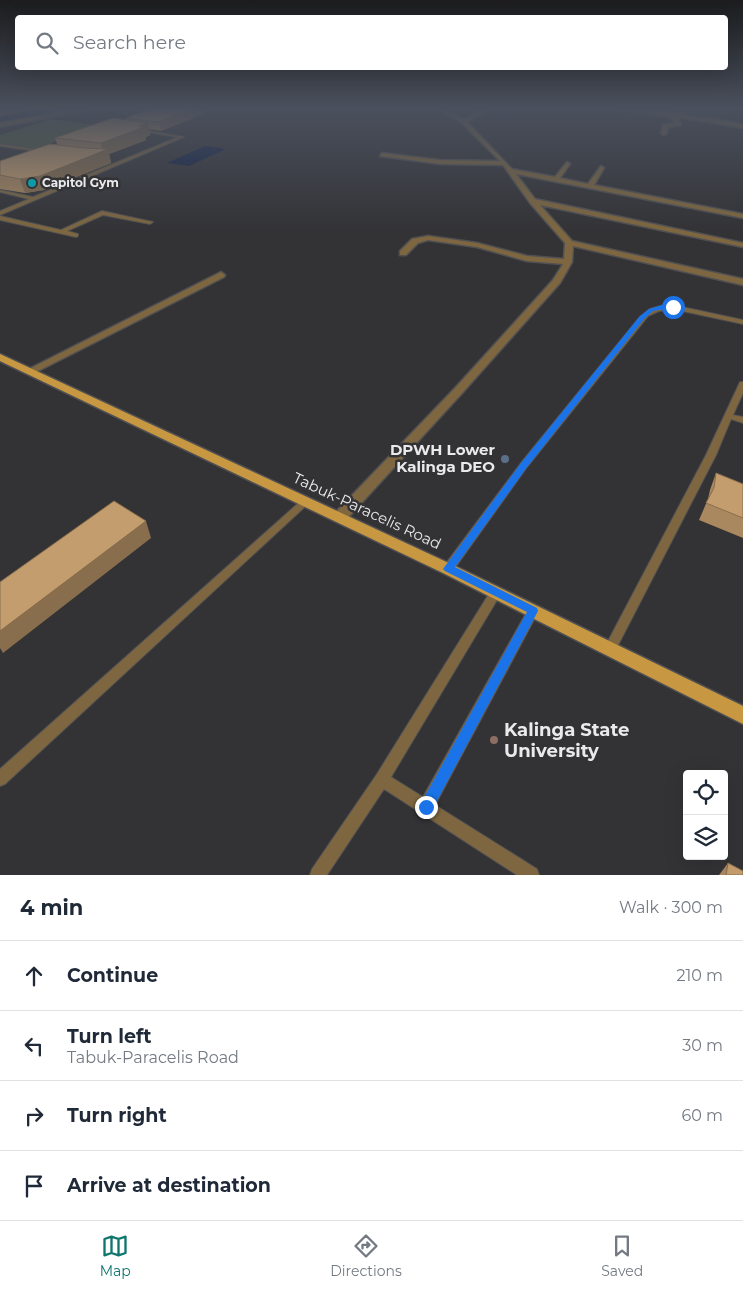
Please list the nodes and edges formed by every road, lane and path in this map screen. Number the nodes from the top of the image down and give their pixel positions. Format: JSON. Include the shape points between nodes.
{"nodes":[{"id":1,"x":25,"y":149,"type":"edge"},
{"id":2,"x":154,"y":149,"type":"edge"},
{"id":3,"x":491,"y":149,"type":"edge"},
{"id":4,"x":48,"y":150,"type":"edge"},
{"id":5,"x":39,"y":151,"type":"junction"},
{"id":6,"x":31,"y":154,"type":"edge"},
{"id":7,"x":382,"y":155,"type":"dead end"},
{"id":8,"x":108,"y":160,"type":"dead end"},
{"id":9,"x":126,"y":160,"type":"junction"},
{"id":10,"x":505,"y":163,"type":"junction"},
{"id":11,"x":567,"y":164,"type":"dead end"},
{"id":12,"x":601,"y":168,"type":"dead end"},
{"id":13,"x":512,"y":171,"type":"junction"},
{"id":14,"x":556,"y":180,"type":"junction"},
{"id":15,"x":590,"y":186,"type":"junction"},
{"id":16,"x":0,"y":192,"type":"edge"},
{"id":17,"x":35,"y":199,"type":"junction"},
{"id":18,"x":533,"y":201,"type":"junction"},
{"id":19,"x":0,"y":213,"type":"edge"},
{"id":20,"x":743,"y":216,"type":"edge"},
{"id":21,"x":0,"y":218,"type":"edge"},
{"id":22,"x":150,"y":222,"type":"dead end"},
{"id":23,"x":61,"y":232,"type":"junction"},
{"id":24,"x":76,"y":235,"type":"dead end"},
{"id":25,"x":569,"y":242,"type":"junction"},
{"id":26,"x":743,"y":245,"type":"edge"},
{"id":27,"x":403,"y":253,"type":"dead end"},
{"id":28,"x":568,"y":262,"type":"junction"},
{"id":29,"x":221,"y":275,"type":"dead end"},
{"id":30,"x":743,"y":282,"type":"edge"},
{"id":31,"x":743,"y":322,"type":"edge"},
{"id":32,"x":0,"y":357,"type":"edge"},
{"id":33,"x":30,"y":372,"type":"junction"},
{"id":34,"x":743,"y":384,"type":"edge"},
{"id":35,"x":729,"y":416,"type":"junction"},
{"id":36,"x":743,"y":420,"type":"edge"},
{"id":37,"x":306,"y":501,"type":"junction"},
{"id":38,"x":340,"y":517,"type":"junction"},
{"id":39,"x":448,"y":569,"type":"junction"},
{"id":40,"x":496,"y":592,"type":"junction"},
{"id":41,"x":533,"y":611,"type":"junction"},
{"id":42,"x":610,"y":649,"type":"junction"},
{"id":43,"x":743,"y":715,"type":"edge"},
{"id":44,"x":0,"y":779,"type":"edge"},
{"id":45,"x":382,"y":779,"type":"junction"},
{"id":46,"x":426,"y":807,"type":"junction"},
{"id":47,"x":318,"y":875,"type":"edge"},
{"id":48,"x":531,"y":875,"type":"edge"}],
"edges":[{"from":1,"to":5,"type":"lane"},
{"from":2,"to":9,"type":"lane"},
{"from":3,"to":10,"type":"street"},
{"from":4,"to":5,"type":"lane"},
{"from":5,"to":6,"type":"lane"},
{"from":7,"to":10,"type":"street","via":[[440,162]]},
{"from":8,"to":9,"type":"lane"},
{"from":9,"to":17,"type":"lane"},
{"from":10,"to":13,"type":"street"},
{"from":11,"to":14,"type":"street"},
{"from":12,"to":15,"type":"street"},
{"from":13,"to":14,"type":"street"},
{"from":13,"to":18,"type":"street"},
{"from":14,"to":15,"type":"street"},
{"from":15,"to":20,"type":"street"},
{"from":16,"to":17,"type":"lane"},
{"from":17,"to":19,"type":"lane"},
{"from":18,"to":25,"type":"street"},
{"from":18,"to":26,"type":"street"},
{"from":21,"to":23,"type":"lane"},
{"from":22,"to":23,"type":"lane","via":[[102,213]]},
{"from":23,"to":24,"type":"lane"},
{"from":25,"to":28,"type":"street"},
{"from":25,"to":30,"type":"street"},
{"from":27,"to":28,"type":"street","via":[[415,240],[428,238],[477,245],[527,258]]},
{"from":28,"to":38,"type":"street","via":[[557,282]]},
{"from":29,"to":33,"type":"street"},
{"from":31,"to":39,"type":"lane","via":[[662,306],[647,314],[524,465]]},
{"from":32,"to":33,"type":"main road","name":"Tabuk-Paracelis Road"},
{"from":33,"to":37,"type":"main road","name":"Tabuk-Paracelis Road"},
{"from":34,"to":35,"type":"lane"},
{"from":35,"to":36,"type":"lane"},
{"from":35,"to":42,"type":"lane"},
{"from":37,"to":38,"type":"main road","name":"Tabuk-Paracelis Road"},
{"from":37,"to":44,"type":"lane"},
{"from":38,"to":39,"type":"main road","name":"Tabuk-Paracelis Road"},
{"from":39,"to":40,"type":"main road","name":"Tabuk-Paracelis Road"},
{"from":40,"to":41,"type":"main road","name":"Tabuk-Paracelis Road"},
{"from":40,"to":45,"type":"lane"},
{"from":41,"to":42,"type":"main road","name":"Tabuk-Paracelis Road"},
{"from":41,"to":46,"type":"lane"},
{"from":42,"to":43,"type":"main road","name":"Tabuk-Paracelis Road"},
{"from":45,"to":46,"type":"lane"},
{"from":45,"to":47,"type":"lane"},
{"from":46,"to":48,"type":"lane"}]}
